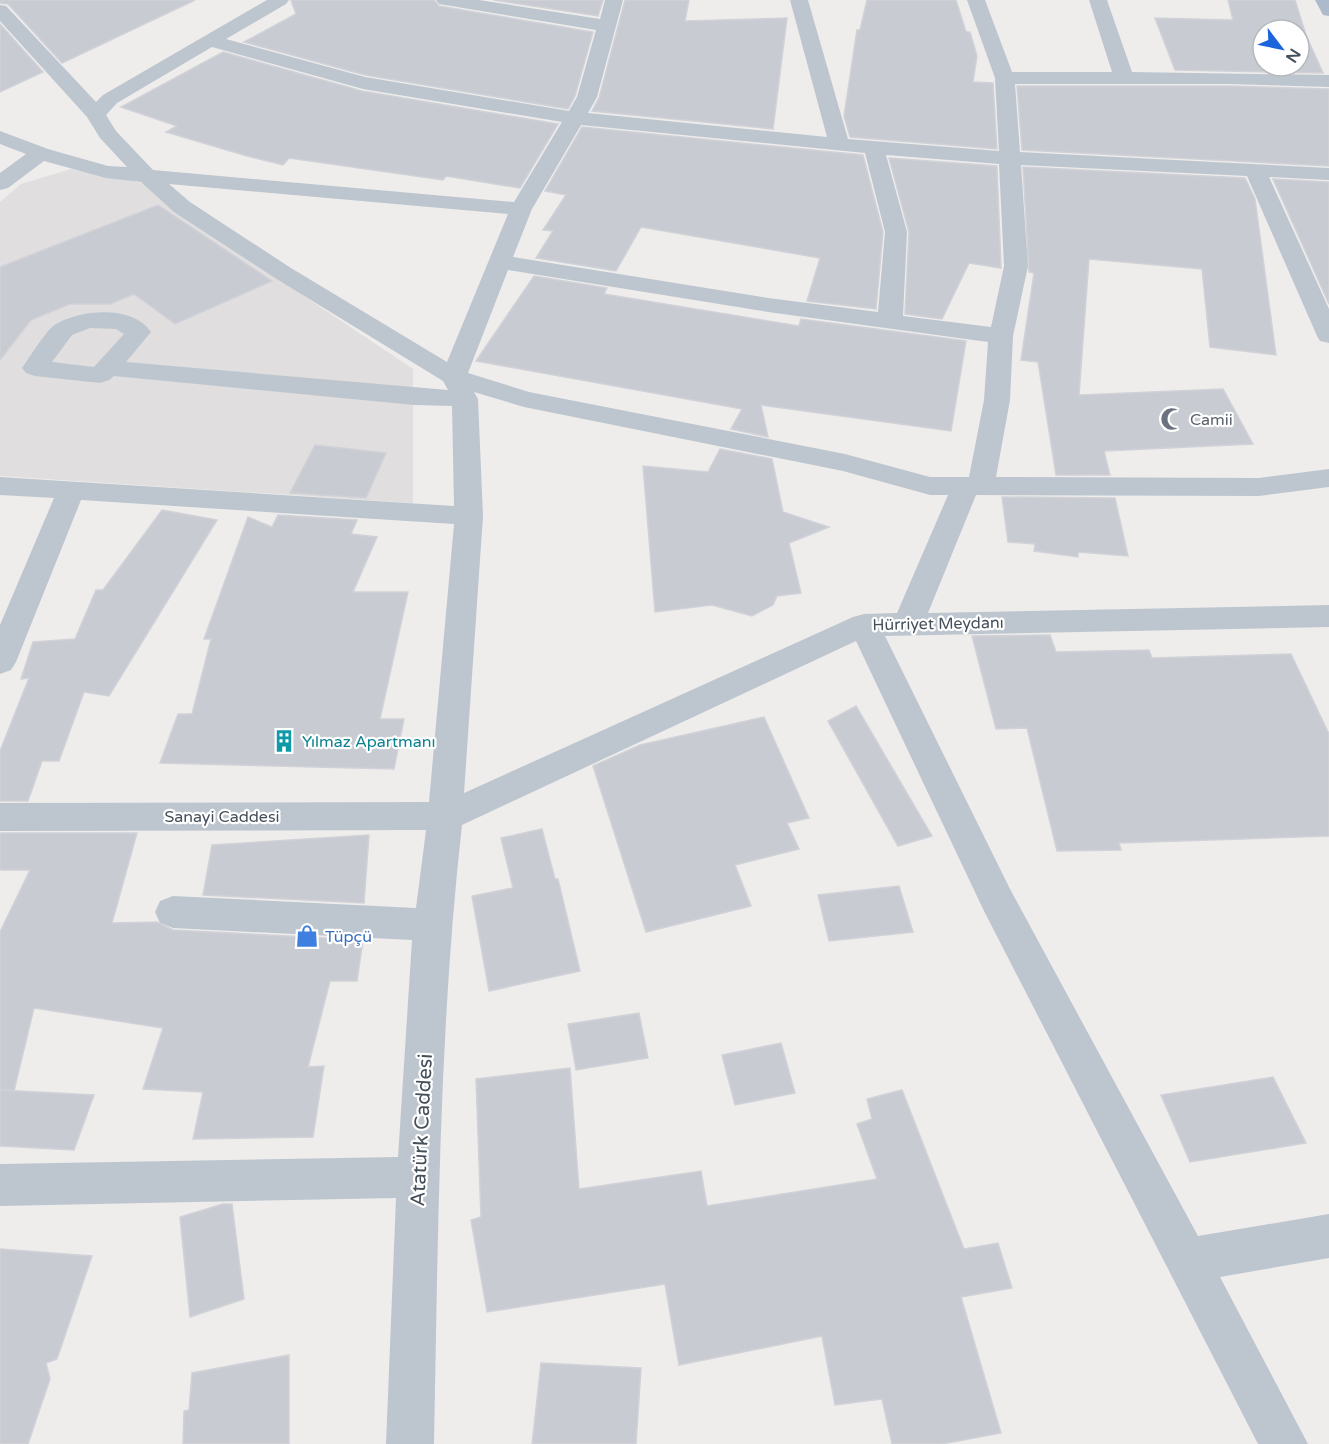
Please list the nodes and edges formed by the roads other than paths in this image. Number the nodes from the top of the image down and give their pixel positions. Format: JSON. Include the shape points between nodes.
{"nodes":[{"id":1,"x":237,"y":0,"type":"edge"},
{"id":2,"x":280,"y":0,"type":"edge"},
{"id":3,"x":445,"y":0,"type":"edge"},
{"id":4,"x":614,"y":0,"type":"edge"},
{"id":5,"x":799,"y":0,"type":"edge"},
{"id":6,"x":976,"y":0,"type":"edge"},
{"id":7,"x":1098,"y":0,"type":"edge"},
{"id":8,"x":1324,"y":0,"type":"edge"},
{"id":9,"x":0,"y":9,"type":"edge"},
{"id":10,"x":1329,"y":12,"type":"edge"},
{"id":11,"x":257,"y":13,"type":"junction"},
{"id":12,"x":607,"y":26,"type":"junction"},
{"id":13,"x":210,"y":41,"type":"junction"},
{"id":14,"x":1005,"y":78,"type":"junction"},
{"id":15,"x":1124,"y":78,"type":"junction"},
{"id":16,"x":1329,"y":81,"type":"edge"},
{"id":17,"x":96,"y":114,"type":"junction"},
{"id":18,"x":574,"y":118,"type":"junction"},
{"id":19,"x":0,"y":138,"type":"edge"},
{"id":20,"x":839,"y":145,"type":"junction"},
{"id":21,"x":874,"y":148,"type":"junction"},
{"id":22,"x":41,"y":153,"type":"junction"},
{"id":23,"x":1008,"y":158,"type":"junction"},
{"id":24,"x":1255,"y":170,"type":"junction"},
{"id":25,"x":145,"y":174,"type":"junction"},
{"id":26,"x":1329,"y":174,"type":"edge"},
{"id":27,"x":0,"y":183,"type":"edge"},
{"id":28,"x":521,"y":209,"type":"junction"},
{"id":29,"x":500,"y":262,"type":"junction"},
{"id":30,"x":890,"y":321,"type":"junction"},
{"id":31,"x":1001,"y":336,"type":"junction"},
{"id":32,"x":1329,"y":336,"type":"edge"},
{"id":33,"x":109,"y":367,"type":"dead end"},
{"id":34,"x":459,"y":388,"type":"junction"},
{"id":35,"x":1329,"y":478,"type":"edge"},
{"id":36,"x":0,"y":486,"type":"edge"},
{"id":37,"x":973,"y":487,"type":"junction"},
{"id":38,"x":71,"y":491,"type":"junction"},
{"id":39,"x":469,"y":516,"type":"junction"},
{"id":40,"x":1329,"y":616,"type":"edge"},
{"id":41,"x":908,"y":624,"type":"junction"},
{"id":42,"x":864,"y":625,"type":"junction"},
{"id":43,"x":0,"y":662,"type":"edge"},
{"id":44,"x":0,"y":817,"type":"edge"},
{"id":45,"x":445,"y":817,"type":"junction"},
{"id":46,"x":173,"y":912,"type":"dead end"},
{"id":47,"x":432,"y":925,"type":"junction"},
{"id":48,"x":418,"y":1177,"type":"junction"},
{"id":49,"x":0,"y":1185,"type":"edge"},
{"id":50,"x":1329,"y":1236,"type":"edge"},
{"id":51,"x":1187,"y":1260,"type":"junction"},
{"id":52,"x":410,"y":1444,"type":"edge"},
{"id":53,"x":1284,"y":1444,"type":"edge"}],
"edges":[{"from":1,"to":11,"type":"street"},
{"from":2,"to":11,"type":"street"},
{"from":3,"to":12,"type":"street"},
{"from":4,"to":12,"type":"street"},
{"from":5,"to":20,"type":"street"},
{"from":6,"to":14,"type":"street"},
{"from":7,"to":15,"type":"street"},
{"from":8,"to":10,"type":"main road"},
{"from":9,"to":17,"type":"street"},
{"from":11,"to":13,"type":"street"},
{"from":12,"to":18,"type":"street","via":[[586,97]]},
{"from":13,"to":17,"type":"street","via":[[110,99]]},
{"from":13,"to":18,"type":"street","via":[[363,83]]},
{"from":14,"to":15,"type":"street"},
{"from":14,"to":23,"type":"street"},
{"from":15,"to":16,"type":"street"},
{"from":17,"to":25,"type":"street","via":[[107,134]]},
{"from":18,"to":20,"type":"street"},
{"from":18,"to":28,"type":"street"},
{"from":19,"to":22,"type":"street"},
{"from":20,"to":21,"type":"street"},
{"from":21,"to":23,"type":"street"},
{"from":21,"to":30,"type":"street","via":[[896,232]]},
{"from":22,"to":25,"type":"street","via":[[106,171]]},
{"from":22,"to":27,"type":"street"},
{"from":23,"to":24,"type":"street"},
{"from":23,"to":31,"type":"street","via":[[1016,266]]},
{"from":24,"to":26,"type":"street"},
{"from":24,"to":32,"type":"street"},
{"from":25,"to":28,"type":"street"},
{"from":25,"to":34,"type":"street","via":[[183,207]]},
{"from":28,"to":29,"type":"street"},
{"from":29,"to":30,"type":"street"},
{"from":29,"to":34,"type":"street"},
{"from":30,"to":31,"type":"street"},
{"from":31,"to":37,"type":"street","via":[[997,400]]},
{"from":33,"to":34,"type":"street","via":[[414,397]]},
{"from":34,"to":37,"type":"street","via":[[845,463],[930,486]]},
{"from":34,"to":39,"type":"street","name":"Atatürk Caddesi"},
{"from":35,"to":37,"type":"street","via":[[1259,487]]},
{"from":36,"to":38,"type":"street"},
{"from":37,"to":41,"type":"street"},
{"from":38,"to":39,"type":"street"},
{"from":38,"to":43,"type":"street"},
{"from":39,"to":45,"type":"street","name":"Atatürk Caddesi"},
{"from":40,"to":41,"type":"street","name":"Hürriyet Meydanı"},
{"from":41,"to":42,"type":"street","name":"Hürriyet Meydanı"},
{"from":42,"to":45,"type":"street","name":"Hürriyet Meydanı"},
{"from":42,"to":51,"type":"street","via":[[997,900]]},
{"from":44,"to":45,"type":"street","name":"Sanayi Caddesi"},
{"from":45,"to":47,"type":"street","name":"Atatürk Caddesi"},
{"from":46,"to":47,"type":"street"},
{"from":47,"to":48,"type":"street","name":"Atatürk Caddesi"},
{"from":48,"to":49,"type":"street"},
{"from":48,"to":52,"type":"street","name":"Atatürk Caddesi"},
{"from":50,"to":51,"type":"street"},
{"from":51,"to":53,"type":"street"}]}
